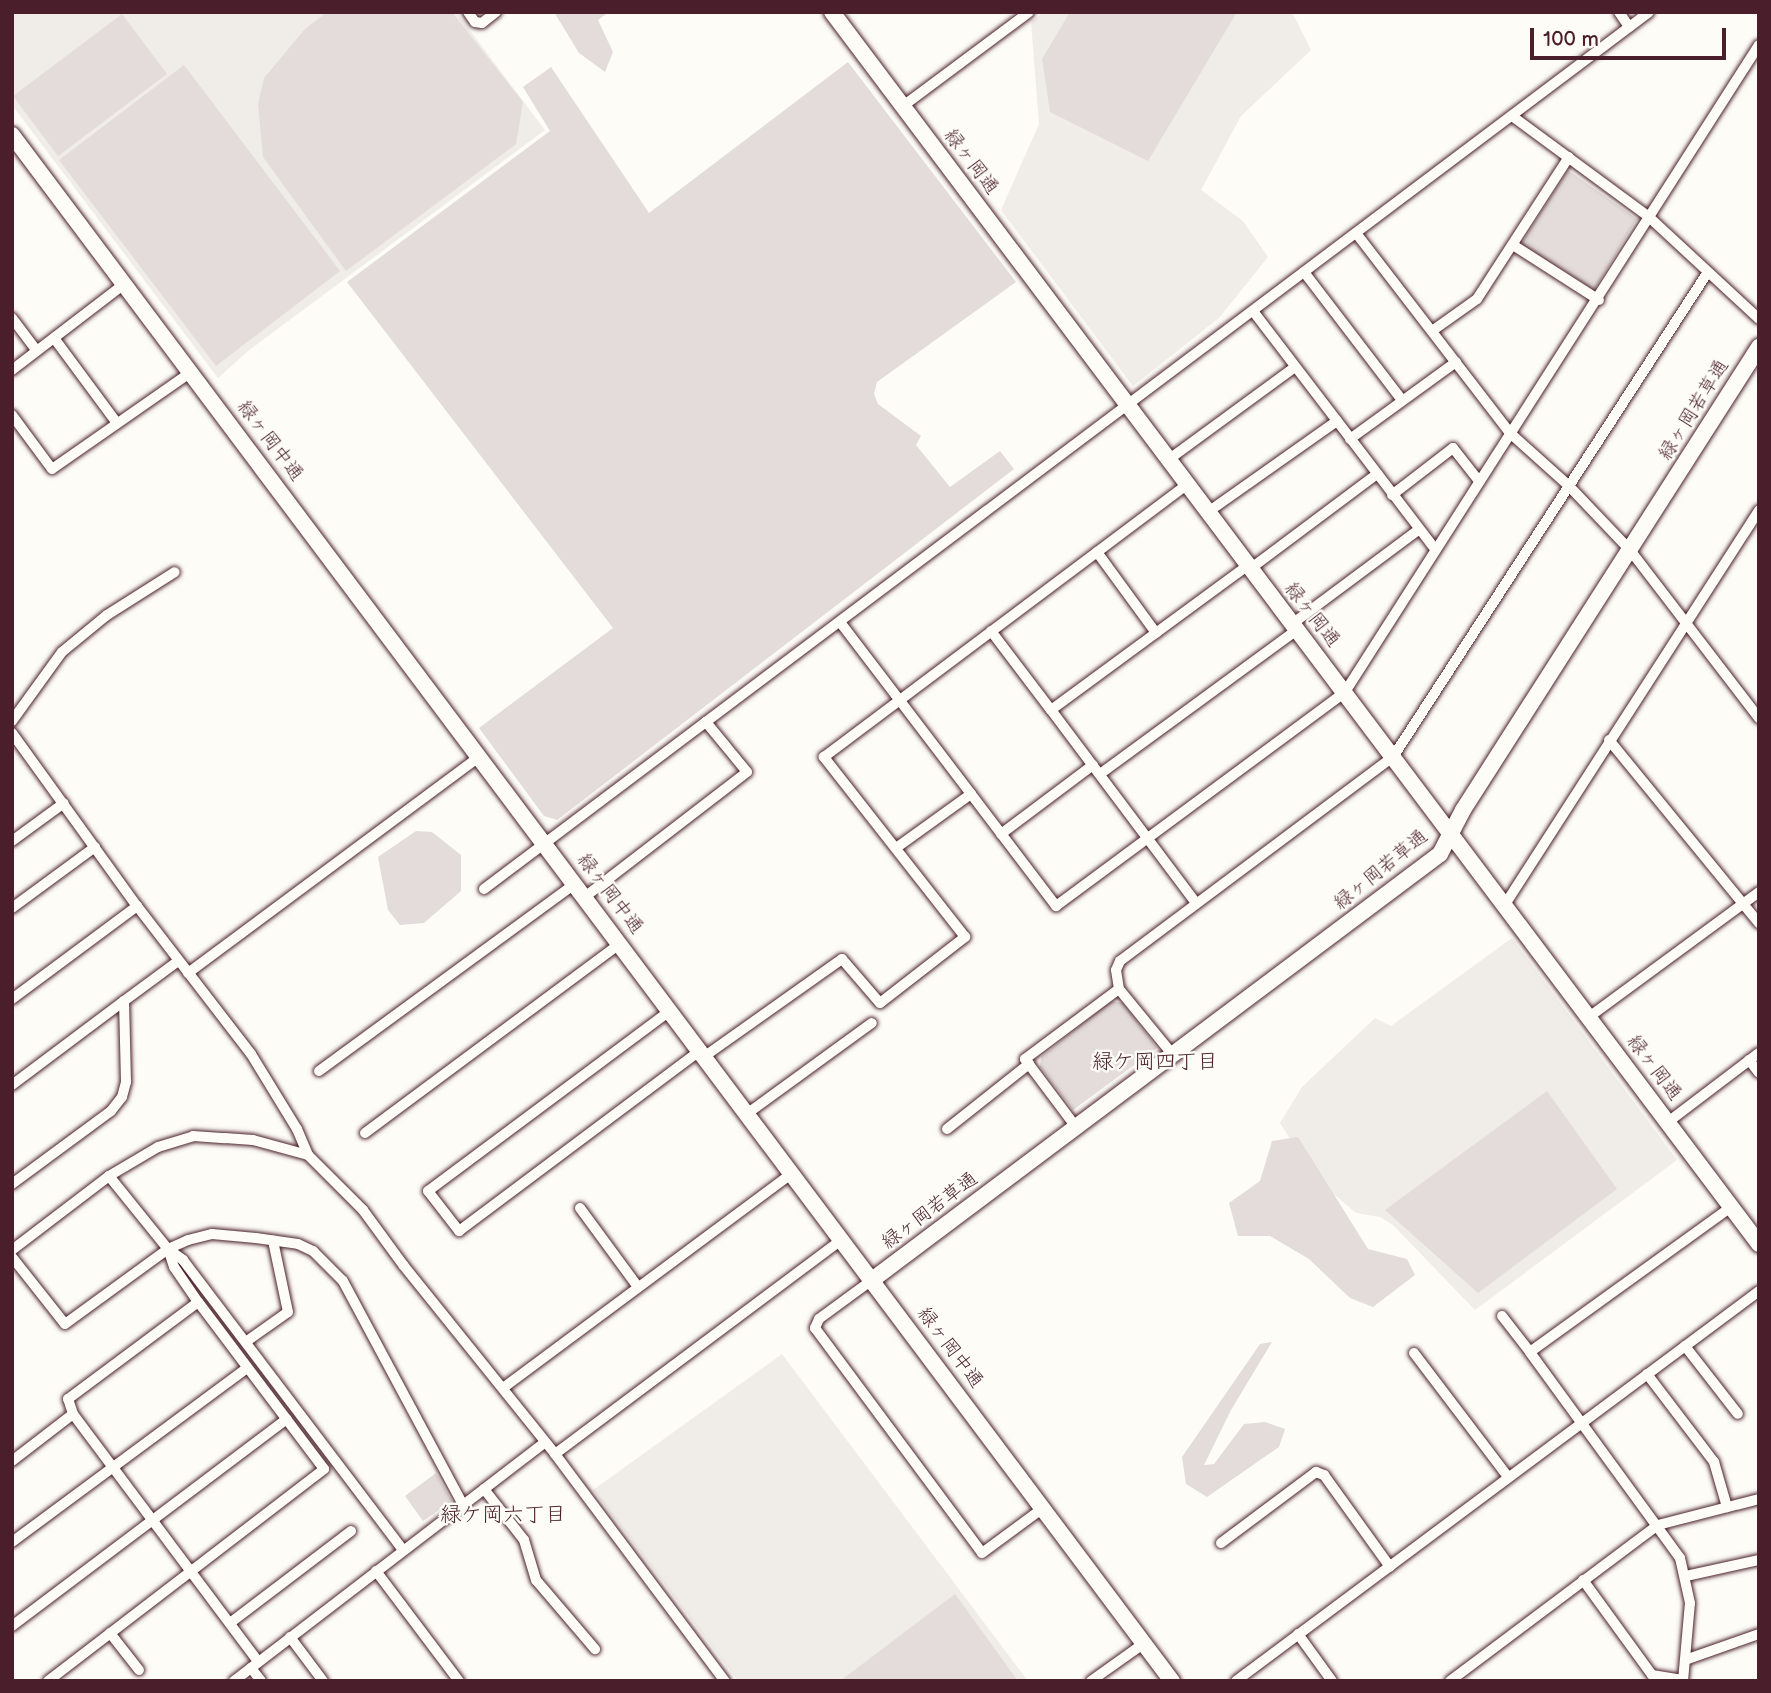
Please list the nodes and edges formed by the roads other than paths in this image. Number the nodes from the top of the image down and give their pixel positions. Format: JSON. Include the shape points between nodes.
{"nodes":[{"id":1,"x":468,"y":12,"type":"edge"},
{"id":2,"x":496,"y":12,"type":"edge"},
{"id":3,"x":832,"y":12,"type":"edge"},
{"id":4,"x":1029,"y":12,"type":"edge"},
{"id":5,"x":1619,"y":12,"type":"edge"},
{"id":6,"x":1649,"y":12,"type":"edge"},
{"id":7,"x":1629,"y":27,"type":"junction"},
{"id":8,"x":1759,"y":45,"type":"edge"},
{"id":9,"x":903,"y":106,"type":"junction"},
{"id":10,"x":1512,"y":116,"type":"junction"},
{"id":11,"x":12,"y":135,"type":"edge"},
{"id":12,"x":1569,"y":157,"type":"junction"},
{"id":13,"x":1649,"y":217,"type":"junction"},
{"id":14,"x":1356,"y":233,"type":"junction"},
{"id":15,"x":1513,"y":245,"type":"junction"},
{"id":16,"x":1304,"y":272,"type":"junction"},
{"id":17,"x":1708,"y":272,"type":"junction"},
{"id":18,"x":124,"y":284,"type":"junction"},
{"id":19,"x":1598,"y":300,"type":"junction"},
{"id":20,"x":1253,"y":311,"type":"junction"},
{"id":21,"x":12,"y":318,"type":"edge"},
{"id":22,"x":1759,"y":319,"type":"edge"},
{"id":23,"x":1432,"y":331,"type":"junction"},
{"id":24,"x":54,"y":338,"type":"junction"},
{"id":25,"x":1759,"y":347,"type":"edge"},
{"id":26,"x":37,"y":351,"type":"junction"},
{"id":27,"x":1455,"y":362,"type":"junction"},
{"id":28,"x":1295,"y":367,"type":"junction"},
{"id":29,"x":12,"y":370,"type":"edge"},
{"id":30,"x":191,"y":372,"type":"junction"},
{"id":31,"x":1402,"y":400,"type":"junction"},
{"id":32,"x":1127,"y":405,"type":"junction"},
{"id":33,"x":12,"y":415,"type":"edge"},
{"id":34,"x":1337,"y":421,"type":"junction"},
{"id":35,"x":117,"y":423,"type":"junction"},
{"id":36,"x":1510,"y":433,"type":"junction"},
{"id":37,"x":1350,"y":439,"type":"junction"},
{"id":38,"x":1168,"y":460,"type":"junction"},
{"id":39,"x":1377,"y":474,"type":"junction"},
{"id":40,"x":1479,"y":481,"type":"junction"},
{"id":41,"x":1187,"y":484,"type":"junction"},
{"id":42,"x":1569,"y":486,"type":"junction"},
{"id":43,"x":1392,"y":495,"type":"junction"},
{"id":44,"x":1208,"y":512,"type":"junction"},
{"id":45,"x":1758,"y":513,"type":"edge"},
{"id":46,"x":1418,"y":530,"type":"junction"},
{"id":47,"x":1435,"y":550,"type":"junction"},
{"id":48,"x":1630,"y":550,"type":"junction"},
{"id":49,"x":1097,"y":552,"type":"junction"},
{"id":50,"x":1249,"y":567,"type":"junction"},
{"id":51,"x":175,"y":572,"type":"dead end"},
{"id":52,"x":1687,"y":621,"type":"junction"},
{"id":53,"x":840,"y":622,"type":"junction"},
{"id":54,"x":1294,"y":627,"type":"junction"},
{"id":55,"x":992,"y":631,"type":"junction"},
{"id":56,"x":1156,"y":633,"type":"junction"},
{"id":57,"x":1345,"y":692,"type":"junction"},
{"id":58,"x":898,"y":701,"type":"junction"},
{"id":59,"x":1051,"y":710,"type":"junction"},
{"id":60,"x":1759,"y":718,"type":"edge"},
{"id":61,"x":12,"y":721,"type":"edge"},
{"id":62,"x":706,"y":722,"type":"junction"},
{"id":63,"x":12,"y":733,"type":"edge"},
{"id":64,"x":1609,"y":740,"type":"junction"},
{"id":65,"x":480,"y":756,"type":"junction"},
{"id":66,"x":1392,"y":757,"type":"junction"},
{"id":67,"x":1096,"y":770,"type":"junction"},
{"id":68,"x":971,"y":794,"type":"junction"},
{"id":69,"x":64,"y":803,"type":"junction"},
{"id":70,"x":1001,"y":834,"type":"junction"},
{"id":71,"x":1451,"y":835,"type":"junction"},
{"id":72,"x":1147,"y":839,"type":"junction"},
{"id":73,"x":12,"y":841,"type":"edge"},
{"id":74,"x":546,"y":842,"type":"junction"},
{"id":75,"x":95,"y":847,"type":"junction"},
{"id":76,"x":896,"y":848,"type":"junction"},
{"id":77,"x":484,"y":889,"type":"dead end"},
{"id":78,"x":581,"y":890,"type":"junction"},
{"id":79,"x":1759,"y":892,"type":"edge"},
{"id":80,"x":1196,"y":903,"type":"junction"},
{"id":81,"x":1743,"y":904,"type":"junction"},
{"id":82,"x":1504,"y":905,"type":"junction"},
{"id":83,"x":136,"y":906,"type":"junction"},
{"id":84,"x":12,"y":908,"type":"edge"},
{"id":85,"x":1759,"y":923,"type":"edge"},
{"id":86,"x":621,"y":943,"type":"junction"},
{"id":87,"x":178,"y":961,"type":"junction"},
{"id":88,"x":188,"y":973,"type":"junction"},
{"id":89,"x":1119,"y":989,"type":"junction"},
{"id":90,"x":12,"y":999,"type":"edge"},
{"id":91,"x":124,"y":1000,"type":"junction"},
{"id":92,"x":671,"y":1010,"type":"junction"},
{"id":93,"x":1589,"y":1017,"type":"junction"},
{"id":94,"x":872,"y":1023,"type":"dead end"},
{"id":95,"x":703,"y":1053,"type":"junction"},
{"id":96,"x":1759,"y":1053,"type":"edge"},
{"id":97,"x":1172,"y":1055,"type":"junction"},
{"id":98,"x":1749,"y":1060,"type":"junction"},
{"id":99,"x":1029,"y":1064,"type":"junction"},
{"id":100,"x":319,"y":1071,"type":"dead end"},
{"id":101,"x":1759,"y":1073,"type":"edge"},
{"id":102,"x":12,"y":1085,"type":"edge"},
{"id":103,"x":748,"y":1113,"type":"junction"},
{"id":104,"x":1668,"y":1122,"type":"junction"},
{"id":105,"x":1076,"y":1127,"type":"junction"},
{"id":106,"x":947,"y":1129,"type":"dead end"},
{"id":107,"x":365,"y":1133,"type":"dead end"},
{"id":108,"x":308,"y":1154,"type":"junction"},
{"id":109,"x":792,"y":1173,"type":"junction"},
{"id":110,"x":109,"y":1176,"type":"junction"},
{"id":111,"x":12,"y":1184,"type":"edge"},
{"id":112,"x":1731,"y":1207,"type":"junction"},
{"id":113,"x":580,"y":1208,"type":"dead end"},
{"id":114,"x":842,"y":1239,"type":"junction"},
{"id":115,"x":273,"y":1241,"type":"junction"},
{"id":116,"x":1759,"y":1244,"type":"edge"},
{"id":117,"x":168,"y":1249,"type":"junction"},
{"id":118,"x":12,"y":1250,"type":"edge"},
{"id":119,"x":12,"y":1257,"type":"edge"},
{"id":120,"x":872,"y":1280,"type":"junction"},
{"id":121,"x":638,"y":1287,"type":"junction"},
{"id":122,"x":1759,"y":1291,"type":"edge"},
{"id":123,"x":198,"y":1302,"type":"junction"},
{"id":124,"x":1502,"y":1316,"type":"dead end"},
{"id":125,"x":247,"y":1341,"type":"junction"},
{"id":126,"x":1685,"y":1346,"type":"junction"},
{"id":127,"x":1530,"y":1352,"type":"junction"},
{"id":128,"x":1414,"y":1353,"type":"dead end"},
{"id":129,"x":247,"y":1368,"type":"junction"},
{"id":130,"x":1647,"y":1374,"type":"junction"},
{"id":131,"x":503,"y":1388,"type":"junction"},
{"id":132,"x":73,"y":1414,"type":"junction"},
{"id":133,"x":1738,"y":1414,"type":"dead end"},
{"id":134,"x":287,"y":1419,"type":"junction"},
{"id":135,"x":1582,"y":1422,"type":"junction"},
{"id":136,"x":545,"y":1442,"type":"junction"},
{"id":137,"x":555,"y":1454,"type":"junction"},
{"id":138,"x":12,"y":1461,"type":"edge"},
{"id":139,"x":113,"y":1466,"type":"junction"},
{"id":140,"x":1508,"y":1477,"type":"junction"},
{"id":141,"x":484,"y":1489,"type":"junction"},
{"id":142,"x":1759,"y":1499,"type":"edge"},
{"id":143,"x":463,"y":1505,"type":"junction"},
{"id":144,"x":1727,"y":1507,"type":"junction"},
{"id":145,"x":1043,"y":1508,"type":"junction"},
{"id":146,"x":153,"y":1520,"type":"junction"},
{"id":147,"x":1658,"y":1525,"type":"junction"},
{"id":148,"x":351,"y":1531,"type":"dead end"},
{"id":149,"x":12,"y":1542,"type":"edge"},
{"id":150,"x":1222,"y":1543,"type":"dead end"},
{"id":151,"x":403,"y":1550,"type":"junction"},
{"id":152,"x":1759,"y":1560,"type":"edge"},
{"id":153,"x":1390,"y":1567,"type":"junction"},
{"id":154,"x":192,"y":1571,"type":"junction"},
{"id":155,"x":376,"y":1571,"type":"junction"},
{"id":156,"x":1686,"y":1576,"type":"junction"},
{"id":157,"x":1583,"y":1580,"type":"junction"},
{"id":158,"x":230,"y":1623,"type":"junction"},
{"id":159,"x":12,"y":1626,"type":"edge"},
{"id":160,"x":110,"y":1633,"type":"junction"},
{"id":161,"x":1297,"y":1634,"type":"junction"},
{"id":162,"x":1759,"y":1634,"type":"edge"},
{"id":163,"x":290,"y":1637,"type":"junction"},
{"id":164,"x":1143,"y":1644,"type":"junction"},
{"id":165,"x":594,"y":1648,"type":"dead end"},
{"id":166,"x":1685,"y":1660,"type":"junction"},
{"id":167,"x":254,"y":1664,"type":"junction"},
{"id":168,"x":139,"y":1670,"type":"dead end"},
{"id":169,"x":722,"y":1680,"type":"edge"},
{"id":170,"x":1683,"y":1680,"type":"edge"},
{"id":171,"x":48,"y":1681,"type":"edge"},
{"id":172,"x":234,"y":1681,"type":"edge"},
{"id":173,"x":261,"y":1681,"type":"edge"},
{"id":174,"x":323,"y":1681,"type":"edge"},
{"id":175,"x":458,"y":1681,"type":"edge"},
{"id":176,"x":1091,"y":1681,"type":"edge"},
{"id":177,"x":1172,"y":1681,"type":"edge"},
{"id":178,"x":1236,"y":1681,"type":"edge"},
{"id":179,"x":1332,"y":1681,"type":"edge"},
{"id":180,"x":1450,"y":1681,"type":"edge"}],
"edges":[{"from":1,"to":2,"type":"street","via":[[475,22],[482,23]]},
{"from":3,"to":9,"type":"street","name":"緑ヶ岡通"},
{"from":4,"to":9,"type":"street"},
{"from":5,"to":7,"type":"street"},
{"from":6,"to":7,"type":"street"},
{"from":7,"to":10,"type":"street"},
{"from":8,"to":13,"type":"street"},
{"from":9,"to":32,"type":"street","name":"緑ヶ岡通"},
{"from":10,"to":12,"type":"street"},
{"from":10,"to":14,"type":"street"},
{"from":11,"to":18,"type":"street","name":"緑ヶ岡中通"},
{"from":12,"to":13,"type":"street"},
{"from":12,"to":15,"type":"street"},
{"from":13,"to":17,"type":"street"},
{"from":13,"to":19,"type":"street"},
{"from":14,"to":16,"type":"street"},
{"from":14,"to":23,"type":"street"},
{"from":15,"to":19,"type":"street"},
{"from":15,"to":23,"type":"street","via":[[1477,299]]},
{"from":16,"to":20,"type":"street"},
{"from":16,"to":31,"type":"street"},
{"from":17,"to":22,"type":"street"},
{"from":17,"to":42,"type":"street"},
{"from":18,"to":24,"type":"street"},
{"from":18,"to":30,"type":"street","name":"緑ヶ岡中通"},
{"from":19,"to":36,"type":"street"},
{"from":20,"to":28,"type":"street"},
{"from":20,"to":32,"type":"street"},
{"from":21,"to":26,"type":"street"},
{"from":23,"to":27,"type":"street"},
{"from":24,"to":26,"type":"street"},
{"from":24,"to":35,"type":"street"},
{"from":25,"to":48,"type":"street","name":"緑ヶ岡若草通"},
{"from":26,"to":29,"type":"street"},
{"from":27,"to":31,"type":"street"},
{"from":27,"to":36,"type":"street"},
{"from":28,"to":34,"type":"street"},
{"from":28,"to":38,"type":"street"},
{"from":30,"to":35,"type":"street"},
{"from":30,"to":65,"type":"street","name":"緑ヶ岡中通"},
{"from":31,"to":37,"type":"street"},
{"from":32,"to":38,"type":"street","name":"緑ヶ岡通"},
{"from":32,"to":53,"type":"street"},
{"from":33,"to":35,"type":"street","via":[[51,469]]},
{"from":34,"to":37,"type":"street"},
{"from":34,"to":44,"type":"street"},
{"from":36,"to":40,"type":"street"},
{"from":36,"to":42,"type":"street"},
{"from":37,"to":39,"type":"street"},
{"from":38,"to":41,"type":"street","name":"緑ヶ岡通"},
{"from":39,"to":43,"type":"street"},
{"from":39,"to":50,"type":"street"},
{"from":40,"to":43,"type":"street","via":[[1453,448]]},
{"from":40,"to":47,"type":"street"},
{"from":41,"to":44,"type":"street","name":"緑ヶ岡通"},
{"from":41,"to":49,"type":"street"},
{"from":42,"to":48,"type":"street"},
{"from":42,"to":66,"type":"street"},
{"from":43,"to":46,"type":"street"},
{"from":44,"to":50,"type":"street","name":"緑ヶ岡通"},
{"from":45,"to":52,"type":"street"},
{"from":46,"to":47,"type":"street"},
{"from":46,"to":54,"type":"street"},
{"from":47,"to":57,"type":"street"},
{"from":48,"to":52,"type":"street"},
{"from":48,"to":71,"type":"street","name":"緑ヶ岡若草通"},
{"from":49,"to":55,"type":"street"},
{"from":49,"to":56,"type":"street"},
{"from":50,"to":54,"type":"street","name":"緑ヶ岡通"},
{"from":50,"to":56,"type":"street"},
{"from":51,"to":61,"type":"street","via":[[107,615],[62,652]]},
{"from":52,"to":60,"type":"street"},
{"from":52,"to":64,"type":"street"},
{"from":53,"to":58,"type":"street"},
{"from":53,"to":62,"type":"street"},
{"from":54,"to":57,"type":"street","name":"緑ヶ岡通"},
{"from":54,"to":67,"type":"street"},
{"from":55,"to":58,"type":"street"},
{"from":55,"to":59,"type":"street"},
{"from":56,"to":59,"type":"street"},
{"from":57,"to":66,"type":"street","name":"緑ヶ岡通"},
{"from":57,"to":72,"type":"street"},
{"from":58,"to":68,"type":"street"},
{"from":58,"to":76,"type":"street","via":[[824,757]]},
{"from":59,"to":67,"type":"street"},
{"from":62,"to":74,"type":"street"},
{"from":62,"to":78,"type":"street","via":[[747,772]]},
{"from":63,"to":69,"type":"street"},
{"from":64,"to":81,"type":"street"},
{"from":64,"to":82,"type":"street"},
{"from":65,"to":74,"type":"street","name":"緑ヶ岡中通"},
{"from":65,"to":88,"type":"street"},
{"from":66,"to":71,"type":"street","name":"緑ヶ岡通"},
{"from":66,"to":80,"type":"street"},
{"from":67,"to":70,"type":"street"},
{"from":67,"to":72,"type":"street"},
{"from":68,"to":70,"type":"street"},
{"from":68,"to":76,"type":"street"},
{"from":69,"to":73,"type":"street"},
{"from":69,"to":75,"type":"street"},
{"from":70,"to":72,"type":"street","via":[[1056,906]]},
{"from":71,"to":82,"type":"street","name":"緑ヶ岡通"},
{"from":71,"to":97,"type":"street","name":"緑ヶ岡若草通","via":[[1440,854]]},
{"from":72,"to":80,"type":"street"},
{"from":74,"to":77,"type":"street"},
{"from":74,"to":78,"type":"street","name":"緑ヶ岡中通"},
{"from":75,"to":83,"type":"street"},
{"from":75,"to":84,"type":"street"},
{"from":76,"to":95,"type":"street","via":[[965,937],[880,1003],[842,959]]},
{"from":78,"to":86,"type":"street","name":"緑ヶ岡中通"},
{"from":78,"to":100,"type":"street"},
{"from":79,"to":81,"type":"street"},
{"from":80,"to":89,"type":"street","via":[[1119,961]]},
{"from":81,"to":85,"type":"street"},
{"from":81,"to":93,"type":"street"},
{"from":82,"to":93,"type":"street","name":"緑ヶ岡通"},
{"from":83,"to":87,"type":"street"},
{"from":83,"to":90,"type":"street"},
{"from":86,"to":92,"type":"street","name":"緑ヶ岡中通"},
{"from":86,"to":107,"type":"street"},
{"from":87,"to":88,"type":"street"},
{"from":87,"to":91,"type":"street"},
{"from":88,"to":108,"type":"street","via":[[251,1054]]},
{"from":89,"to":97,"type":"street"},
{"from":89,"to":99,"type":"street","via":[[1025,1059]]},
{"from":91,"to":102,"type":"street"},
{"from":91,"to":111,"type":"street","via":[[126,1082],[122,1097],[111,1111]]},
{"from":92,"to":95,"type":"street","name":"緑ヶ岡中通"},
{"from":92,"to":95,"type":"street","via":[[429,1191],[459,1231]]},
{"from":93,"to":104,"type":"street","name":"緑ヶ岡通"},
{"from":94,"to":103,"type":"street"},
{"from":95,"to":103,"type":"street","name":"緑ヶ岡中通"},
{"from":96,"to":98,"type":"street"},
{"from":97,"to":105,"type":"street","name":"緑ヶ岡若草通"},
{"from":98,"to":101,"type":"street"},
{"from":98,"to":104,"type":"street"},
{"from":99,"to":105,"type":"street"},
{"from":99,"to":106,"type":"street"},
{"from":103,"to":109,"type":"street","name":"緑ヶ岡中通"},
{"from":104,"to":112,"type":"street","name":"緑ヶ岡通"},
{"from":105,"to":120,"type":"street","name":"緑ヶ岡若草通"},
{"from":108,"to":110,"type":"street","via":[[253,1140],[193,1136],[158,1147]]},
{"from":108,"to":131,"type":"street","via":[[363,1210]]},
{"from":109,"to":114,"type":"street","name":"緑ヶ岡中通"},
{"from":109,"to":121,"type":"street"},
{"from":110,"to":117,"type":"street"},
{"from":110,"to":118,"type":"street"},
{"from":112,"to":116,"type":"street","name":"緑ヶ岡通"},
{"from":112,"to":127,"type":"street"},
{"from":113,"to":121,"type":"street"},
{"from":114,"to":120,"type":"street","name":"緑ヶ岡中通"},
{"from":114,"to":137,"type":"street"},
{"from":115,"to":117,"type":"street","via":[[212,1234]]},
{"from":115,"to":125,"type":"street","via":[[288,1312]]},
{"from":115,"to":143,"type":"street","via":[[313,1251],[343,1281]]},
{"from":117,"to":119,"type":"street","via":[[65,1324]]},
{"from":117,"to":123,"type":"street","via":[[174,1267]]},
{"from":117,"to":125,"type":"street","via":[[183,1260]]},
{"from":120,"to":145,"type":"street","name":"緑ヶ岡中通"},
{"from":120,"to":145,"type":"street","via":[[818,1319],[815,1328],[982,1553]]},
{"from":121,"to":131,"type":"street"},
{"from":122,"to":126,"type":"street"},
{"from":123,"to":129,"type":"street"},
{"from":123,"to":132,"type":"street","via":[[68,1399]]},
{"from":124,"to":127,"type":"street"},
{"from":125,"to":151,"type":"street"},
{"from":126,"to":130,"type":"street"},
{"from":126,"to":133,"type":"street"},
{"from":127,"to":135,"type":"street"},
{"from":128,"to":140,"type":"street"},
{"from":129,"to":134,"type":"street"},
{"from":129,"to":139,"type":"street"},
{"from":130,"to":135,"type":"street"},
{"from":130,"to":144,"type":"street","via":[[1714,1462]]},
{"from":131,"to":136,"type":"street"},
{"from":132,"to":138,"type":"street"},
{"from":132,"to":139,"type":"street"},
{"from":134,"to":146,"type":"street"},
{"from":134,"to":154,"type":"street","via":[[324,1469]]},
{"from":135,"to":140,"type":"street"},
{"from":135,"to":147,"type":"street"},
{"from":136,"to":137,"type":"street"},
{"from":136,"to":141,"type":"street"},
{"from":137,"to":169,"type":"street"},
{"from":139,"to":146,"type":"street"},
{"from":139,"to":149,"type":"street"},
{"from":140,"to":153,"type":"street"},
{"from":141,"to":143,"type":"street"},
{"from":141,"to":165,"type":"street","via":[[523,1540],[537,1580]]},
{"from":142,"to":144,"type":"street"},
{"from":143,"to":151,"type":"street"},
{"from":144,"to":147,"type":"street"},
{"from":145,"to":164,"type":"street","name":"緑ヶ岡中通"},
{"from":146,"to":154,"type":"street"},
{"from":146,"to":159,"type":"street"},
{"from":147,"to":156,"type":"street"},
{"from":147,"to":157,"type":"street"},
{"from":148,"to":158,"type":"street"},
{"from":150,"to":153,"type":"street","via":[[1316,1472],[1324,1475]]},
{"from":151,"to":155,"type":"street"},
{"from":152,"to":156,"type":"street"},
{"from":153,"to":161,"type":"street"},
{"from":154,"to":158,"type":"street"},
{"from":154,"to":160,"type":"street"},
{"from":155,"to":163,"type":"street"},
{"from":155,"to":175,"type":"street"},
{"from":156,"to":166,"type":"street","via":[[1690,1603]]},
{"from":157,"to":170,"type":"street","via":[[1652,1675]]},
{"from":157,"to":180,"type":"street"},
{"from":158,"to":167,"type":"street"},
{"from":160,"to":168,"type":"street"},
{"from":160,"to":171,"type":"street"},
{"from":161,"to":178,"type":"street"},
{"from":161,"to":179,"type":"street"},
{"from":162,"to":166,"type":"street"},
{"from":163,"to":167,"type":"street"},
{"from":163,"to":174,"type":"street"},
{"from":164,"to":176,"type":"street"},
{"from":164,"to":177,"type":"street","name":"緑ヶ岡中通"},
{"from":166,"to":170,"type":"street"},
{"from":167,"to":172,"type":"street"},
{"from":167,"to":173,"type":"street"}]}
